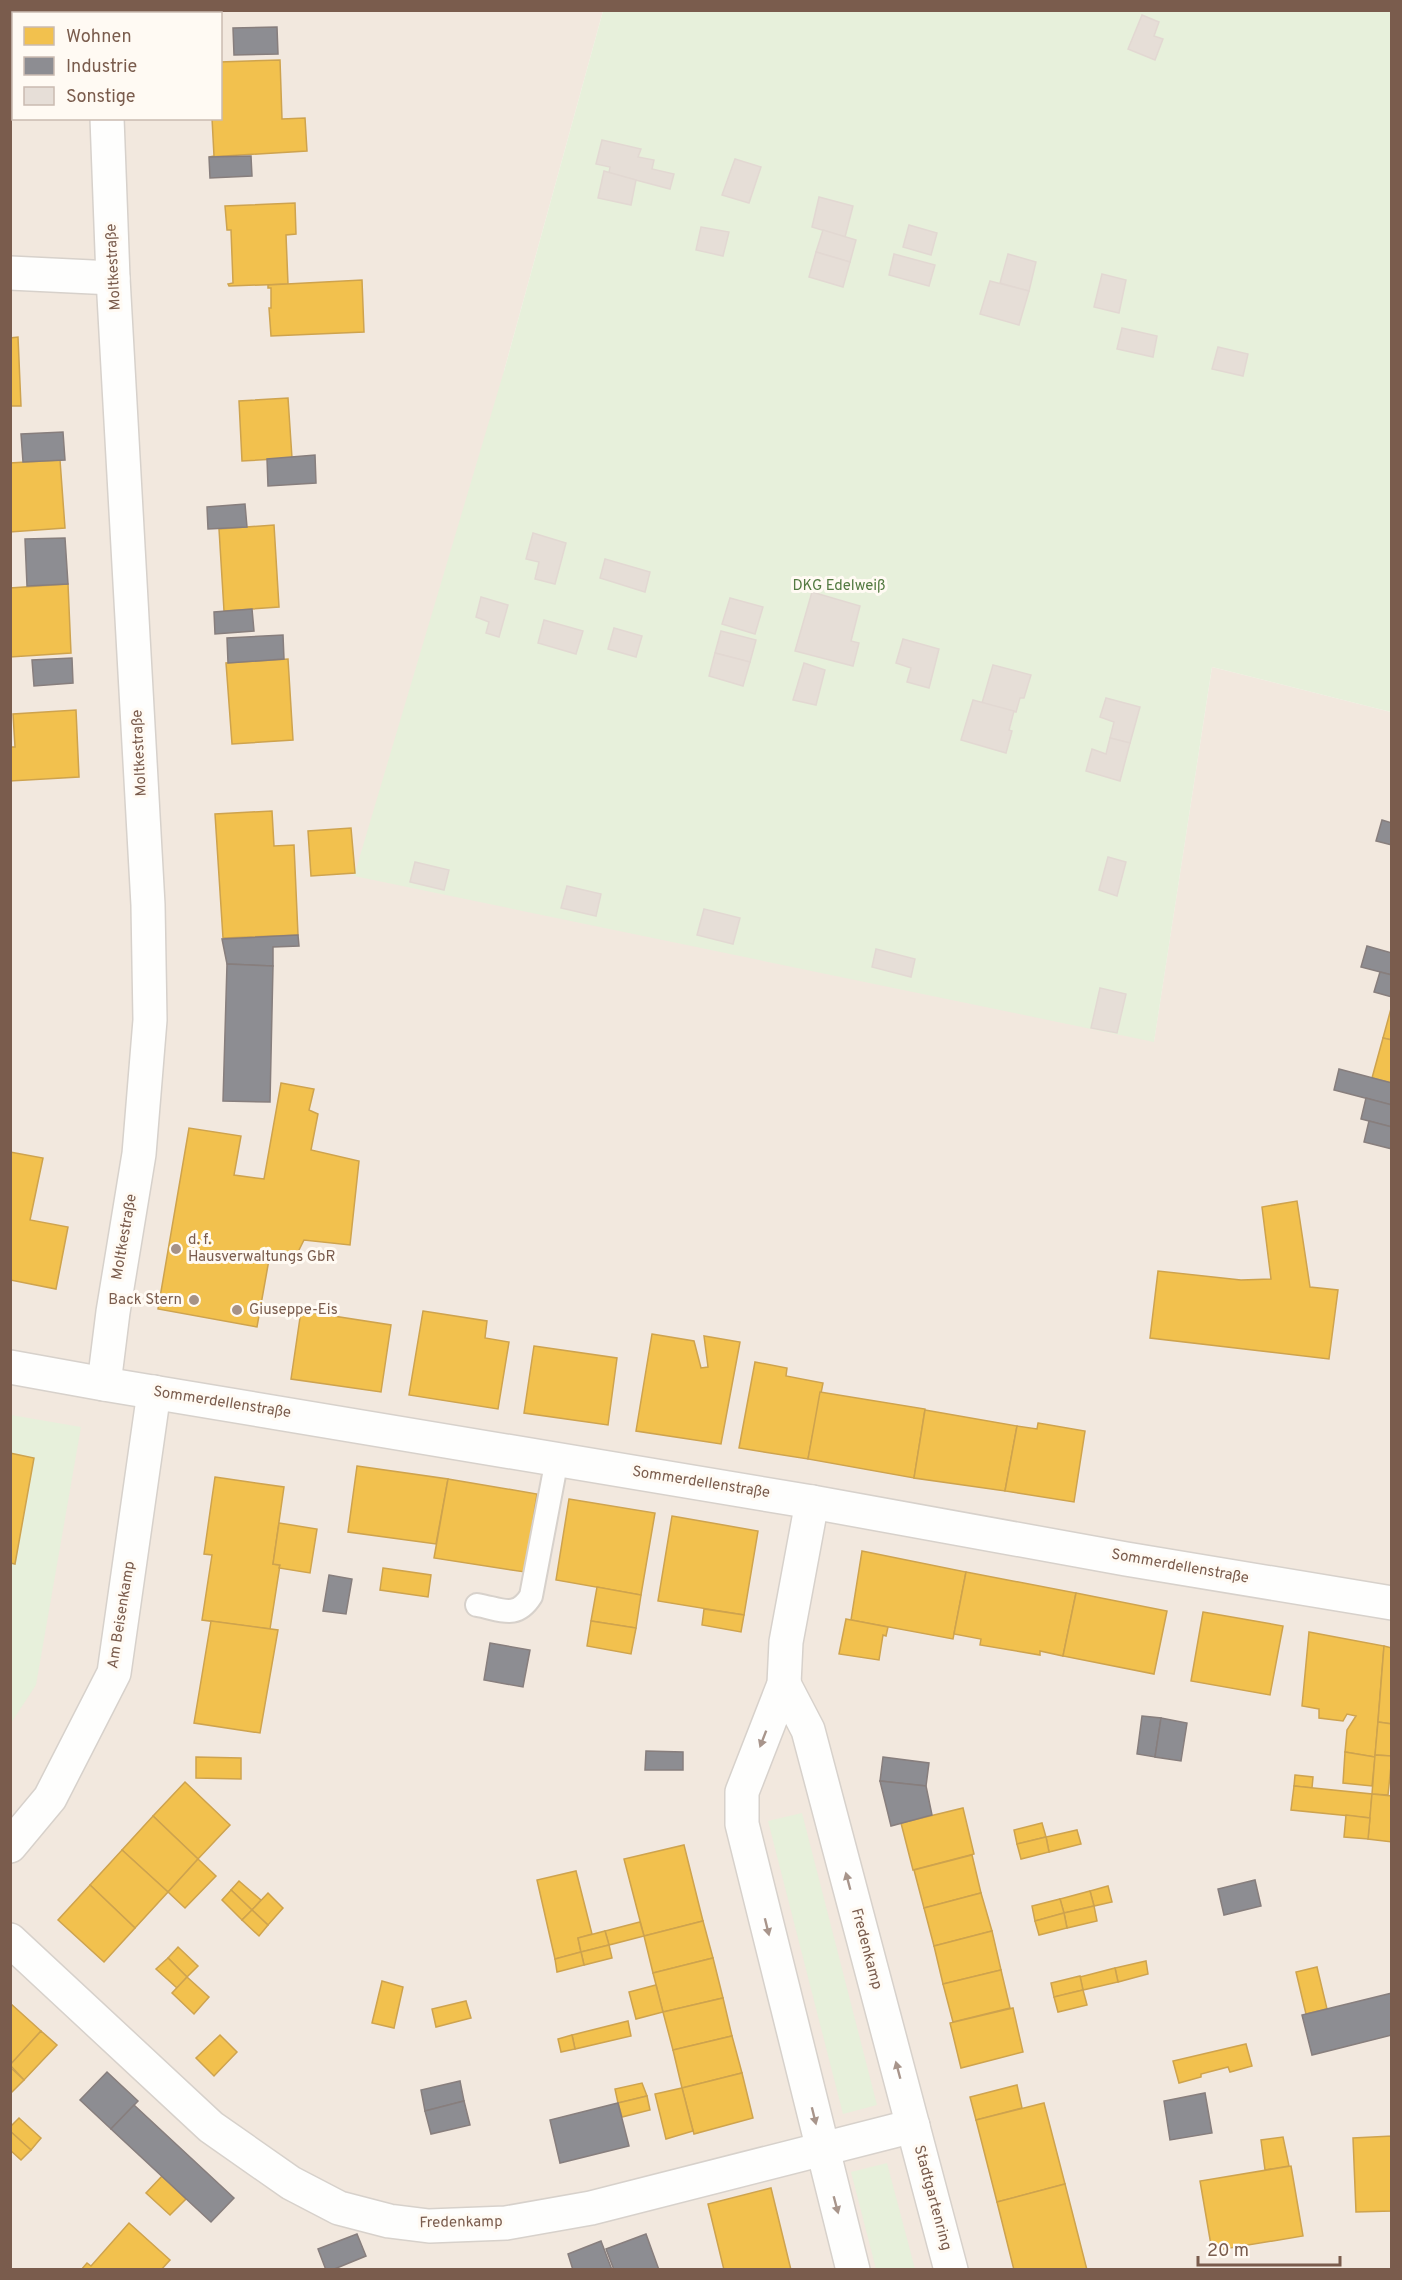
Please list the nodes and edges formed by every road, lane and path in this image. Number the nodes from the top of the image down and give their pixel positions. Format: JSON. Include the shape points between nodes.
{"nodes":[{"id":1,"x":107,"y":120,"type":"edge"},
{"id":2,"x":10,"y":273,"type":"edge"},
{"id":3,"x":113,"y":278,"type":"junction"},
{"id":4,"x":10,"y":1366,"type":"edge"},
{"id":5,"x":104,"y":1384,"type":"junction"},
{"id":6,"x":153,"y":1392,"type":"junction"},
{"id":7,"x":557,"y":1459,"type":"junction"},
{"id":8,"x":812,"y":1502,"type":"junction"},
{"id":9,"x":1392,"y":1603,"type":"edge"},
{"id":10,"x":477,"y":1605,"type":"dead end"},
{"id":11,"x":784,"y":1684,"type":"junction"},
{"id":12,"x":10,"y":1846,"type":"edge"},
{"id":13,"x":10,"y":1940,"type":"edge"},
{"id":14,"x":912,"y":2126,"type":"junction"},
{"id":15,"x":822,"y":2149,"type":"junction"},
{"id":16,"x":853,"y":2270,"type":"edge"},
{"id":17,"x":951,"y":2270,"type":"edge"}],
"edges":[{"from":1,"to":3,"type":"street","name":"Moltkestraße"},
{"from":2,"to":3,"type":"street"},
{"from":3,"to":5,"type":"street","name":"Moltkestraße","via":[[148,905],[150,1020],[139,1154]]},
{"from":4,"to":5,"type":"street","name":"Sommerdellenstraße"},
{"from":5,"to":6,"type":"street","name":"Sommerdellenstraße"},
{"from":6,"to":7,"type":"street","name":"Sommerdellenstraße"},
{"from":6,"to":12,"type":"street","name":"Am Beisenkamp","via":[[114,1673],[50,1798]]},
{"from":7,"to":8,"type":"street","name":"Sommerdellenstraße"},
{"from":7,"to":10,"type":"lane","via":[[531,1596],[524,1608],[513,1612]]},
{"from":8,"to":9,"type":"street","name":"Sommerdellenstraße"},
{"from":8,"to":11,"type":"street","via":[[786,1641]]},
{"from":14,"to":11,"type":"street","name":"Fredenkamp","one_way":true,"via":[[808,1730]]},
{"from":11,"to":15,"type":"street","one_way":true,"via":[[742,1792],[742,1824]]},
{"from":13,"to":15,"type":"street","name":"Fredenkamp","via":[[211,2127],[291,2183],[339,2208],[429,2226],[506,2223],[591,2208]]},
{"from":14,"to":15,"type":"street","name":"Fredenkamp"},
{"from":14,"to":17,"type":"street","name":"Stadtgartenring"},
{"from":15,"to":16,"type":"street","one_way":true}]}
